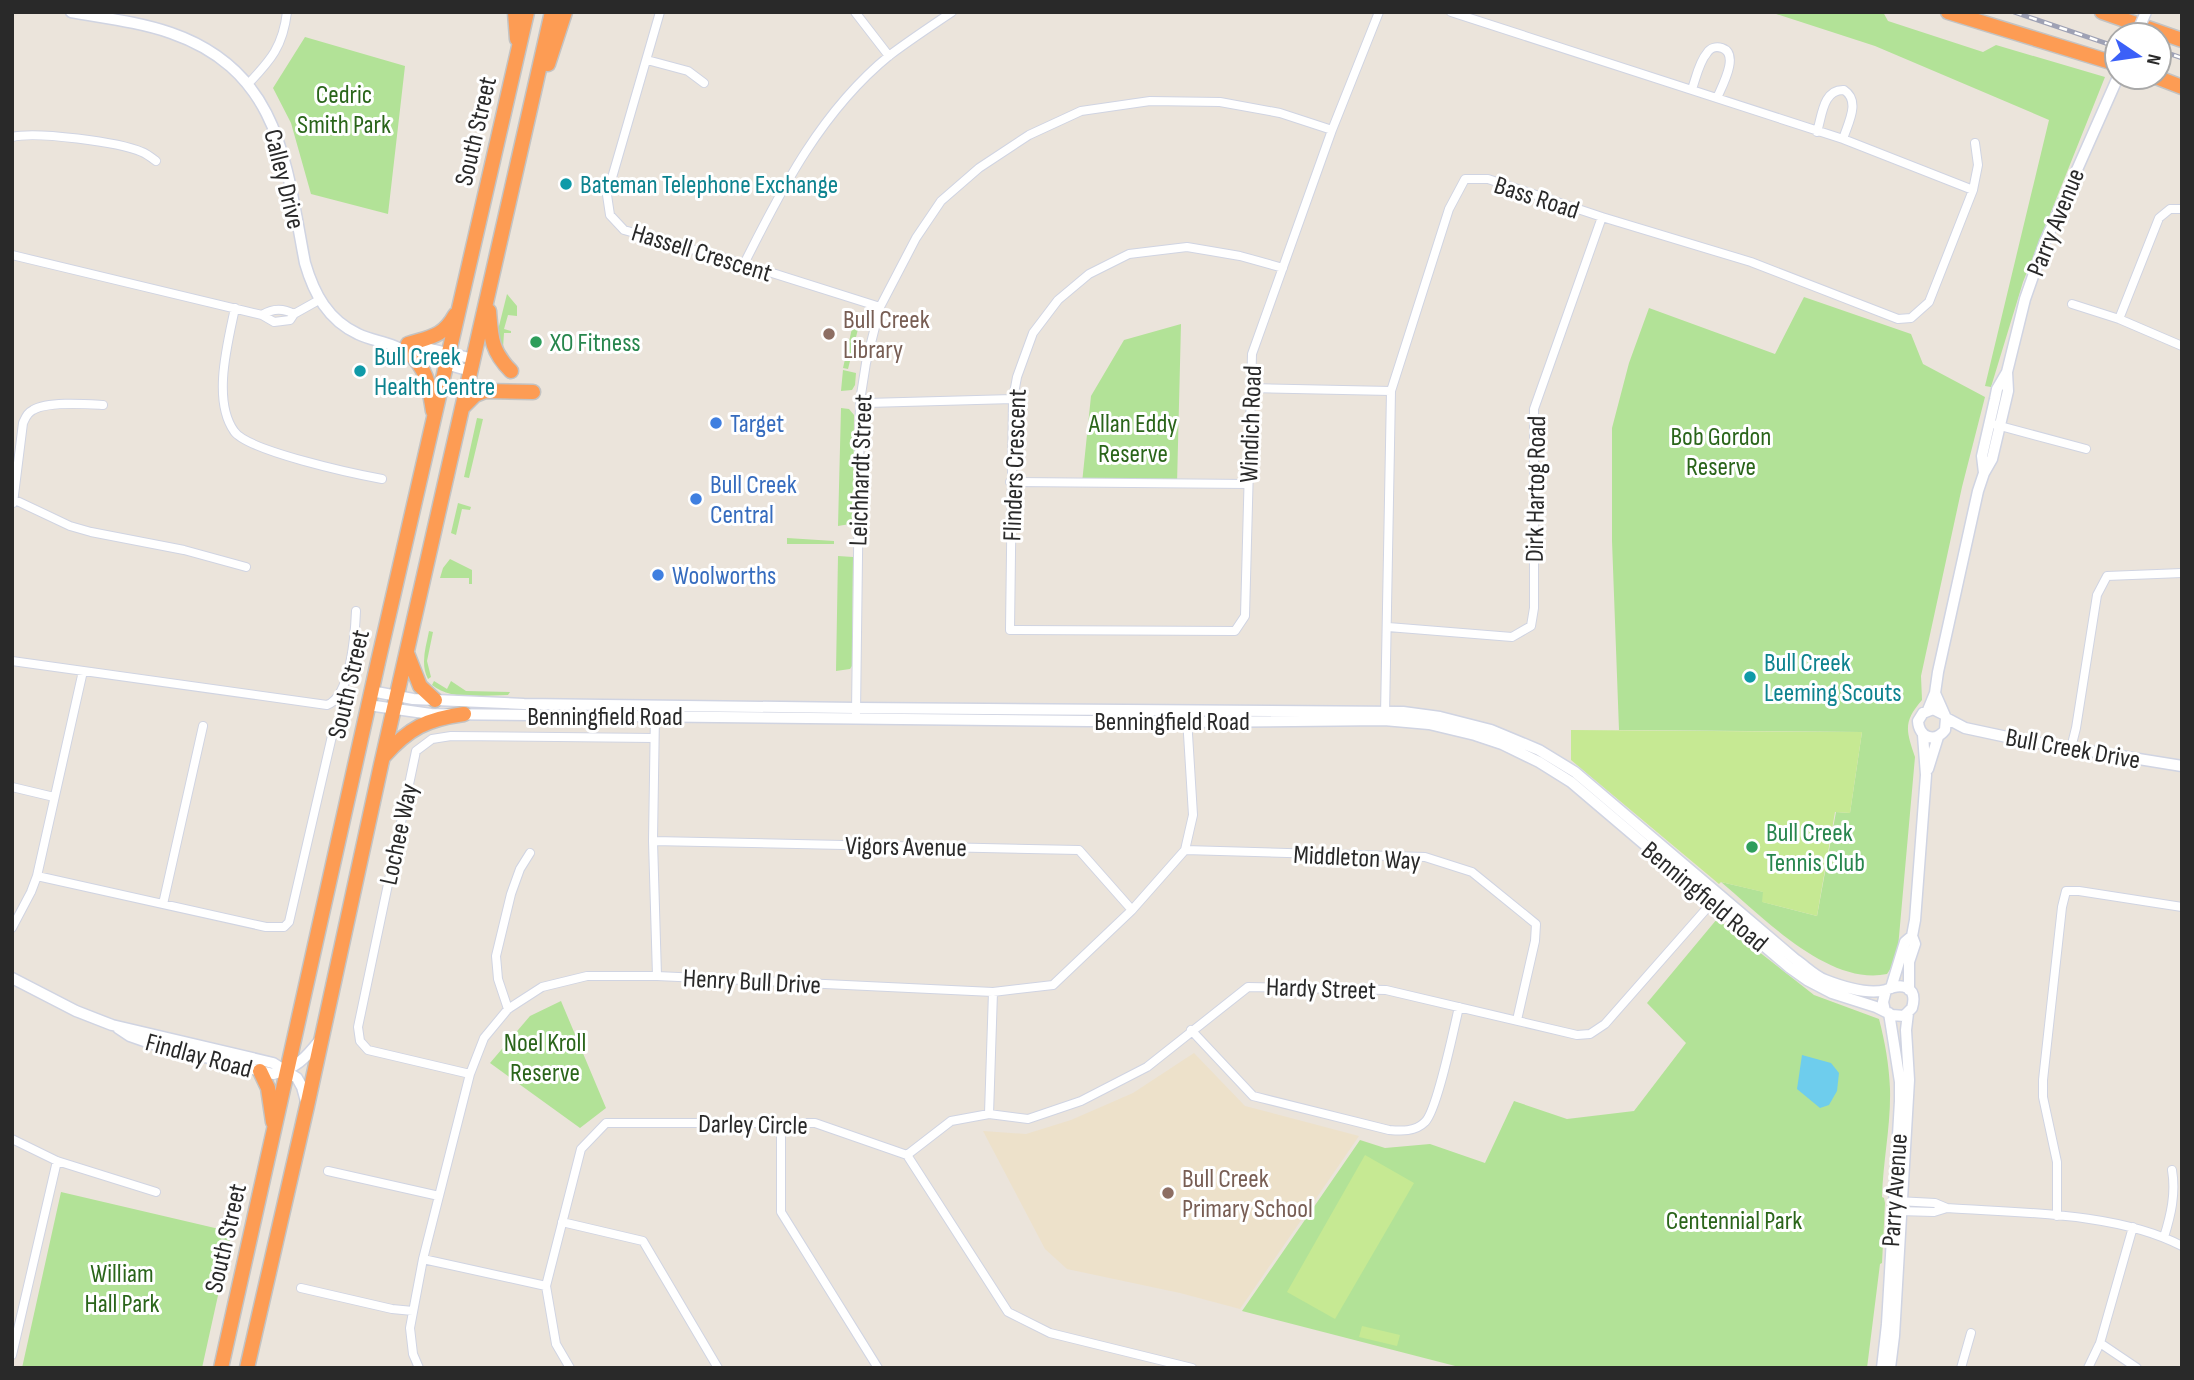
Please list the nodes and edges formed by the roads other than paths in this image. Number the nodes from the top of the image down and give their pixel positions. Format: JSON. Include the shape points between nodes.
{"nodes":[{"id":1,"x":71,"y":12,"type":"edge"},
{"id":2,"x":287,"y":12,"type":"edge"},
{"id":3,"x":515,"y":12,"type":"edge"},
{"id":4,"x":527,"y":12,"type":"edge"},
{"id":5,"x":552,"y":12,"type":"edge"},
{"id":6,"x":565,"y":12,"type":"edge"},
{"id":7,"x":660,"y":12,"type":"edge"},
{"id":8,"x":855,"y":12,"type":"edge"},
{"id":9,"x":952,"y":12,"type":"edge"},
{"id":10,"x":1378,"y":12,"type":"edge"},
{"id":11,"x":1451,"y":12,"type":"edge"},
{"id":12,"x":1948,"y":12,"type":"edge"},
{"id":13,"x":2102,"y":12,"type":"edge"},
{"id":14,"x":2182,"y":40,"type":"edge"},
{"id":15,"x":518,"y":54,"type":"junction"},
{"id":16,"x":889,"y":56,"type":"junction"},
{"id":17,"x":647,"y":60,"type":"junction"},
{"id":18,"x":2103,"y":60,"type":"edge"},
{"id":19,"x":704,"y":83,"type":"dead end"},
{"id":20,"x":248,"y":84,"type":"junction"},
{"id":21,"x":1692,"y":89,"type":"junction"},
{"id":22,"x":2111,"y":91,"type":"edge"},
{"id":23,"x":1717,"y":98,"type":"junction"},
{"id":24,"x":530,"y":114,"type":"junction"},
{"id":25,"x":1332,"y":130,"type":"junction"},
{"id":26,"x":1817,"y":132,"type":"junction"},
{"id":27,"x":12,"y":137,"type":"edge"},
{"id":28,"x":1843,"y":139,"type":"junction"},
{"id":29,"x":1976,"y":143,"type":"dead end"},
{"id":30,"x":156,"y":161,"type":"dead end"},
{"id":31,"x":489,"y":180,"type":"junction"},
{"id":32,"x":514,"y":184,"type":"junction"},
{"id":33,"x":1973,"y":190,"type":"junction"},
{"id":34,"x":2182,"y":209,"type":"edge"},
{"id":35,"x":1602,"y":218,"type":"junction"},
{"id":36,"x":12,"y":255,"type":"edge"},
{"id":37,"x":744,"y":264,"type":"junction"},
{"id":38,"x":1283,"y":268,"type":"junction"},
{"id":39,"x":488,"y":299,"type":"junction"},
{"id":40,"x":319,"y":300,"type":"junction"},
{"id":41,"x":2072,"y":304,"type":"dead end"},
{"id":42,"x":460,"y":306,"type":"junction"},
{"id":43,"x":880,"y":307,"type":"junction"},
{"id":44,"x":235,"y":309,"type":"junction"},
{"id":45,"x":294,"y":314,"type":"junction"},
{"id":46,"x":262,"y":315,"type":"junction"},
{"id":47,"x":2119,"y":319,"type":"junction"},
{"id":48,"x":2182,"y":345,"type":"edge"},
{"id":49,"x":409,"y":348,"type":"junction"},
{"id":50,"x":448,"y":359,"type":"junction"},
{"id":51,"x":473,"y":365,"type":"junction"},
{"id":52,"x":511,"y":371,"type":"dead end"},
{"id":53,"x":1251,"y":388,"type":"junction"},
{"id":54,"x":1391,"y":391,"type":"junction"},
{"id":55,"x":533,"y":392,"type":"dead end"},
{"id":56,"x":1013,"y":400,"type":"junction"},
{"id":57,"x":860,"y":401,"type":"junction"},
{"id":58,"x":103,"y":405,"type":"dead end"},
{"id":59,"x":463,"y":407,"type":"junction"},
{"id":60,"x":434,"y":419,"type":"junction"},
{"id":61,"x":1994,"y":425,"type":"junction"},
{"id":62,"x":2086,"y":449,"type":"dead end"},
{"id":63,"x":382,"y":479,"type":"dead end"},
{"id":64,"x":1010,"y":482,"type":"junction"},
{"id":65,"x":1248,"y":484,"type":"junction"},
{"id":66,"x":13,"y":502,"type":"edge"},
{"id":67,"x":246,"y":566,"type":"dead end"},
{"id":68,"x":2182,"y":573,"type":"edge"},
{"id":69,"x":356,"y":611,"type":"dead end"},
{"id":70,"x":1388,"y":627,"type":"junction"},
{"id":71,"x":1010,"y":630,"type":"joint"},
{"id":72,"x":407,"y":653,"type":"junction"},
{"id":73,"x":12,"y":661,"type":"edge"},
{"id":74,"x":83,"y":671,"type":"junction"},
{"id":75,"x":1935,"y":693,"type":"junction"},
{"id":76,"x":370,"y":698,"type":"junction"},
{"id":77,"x":435,"y":701,"type":"junction"},
{"id":78,"x":395,"y":703,"type":"junction"},
{"id":79,"x":655,"y":710,"type":"junction"},
{"id":80,"x":1928,"y":710,"type":"junction"},
{"id":81,"x":856,"y":714,"type":"junction"},
{"id":82,"x":464,"y":715,"type":"junction"},
{"id":83,"x":1187,"y":716,"type":"junction"},
{"id":84,"x":1385,"y":716,"type":"junction"},
{"id":85,"x":1943,"y":725,"type":"junction"},
{"id":86,"x":203,"y":726,"type":"dead end"},
{"id":87,"x":332,"y":736,"type":"dead end"},
{"id":88,"x":1923,"y":736,"type":"junction"},
{"id":89,"x":654,"y":738,"type":"junction"},
{"id":90,"x":2071,"y":748,"type":"junction"},
{"id":91,"x":383,"y":757,"type":"junction"},
{"id":92,"x":2182,"y":766,"type":"edge"},
{"id":93,"x":1926,"y":775,"type":"junction"},
{"id":94,"x":12,"y":787,"type":"edge"},
{"id":95,"x":54,"y":797,"type":"junction"},
{"id":96,"x":653,"y":841,"type":"junction"},
{"id":97,"x":1185,"y":850,"type":"junction"},
{"id":98,"x":530,"y":853,"type":"dead end"},
{"id":99,"x":37,"y":876,"type":"junction"},
{"id":100,"x":1716,"y":898,"type":"junction"},
{"id":101,"x":163,"y":904,"type":"junction"},
{"id":102,"x":2182,"y":907,"type":"edge"},
{"id":103,"x":1132,"y":910,"type":"junction"},
{"id":104,"x":12,"y":928,"type":"edge"},
{"id":105,"x":1912,"y":936,"type":"junction"},
{"id":106,"x":657,"y":976,"type":"junction"},
{"id":107,"x":12,"y":978,"type":"edge"},
{"id":108,"x":1889,"y":989,"type":"junction"},
{"id":109,"x":1909,"y":990,"type":"junction"},
{"id":110,"x":993,"y":992,"type":"junction"},
{"id":111,"x":1459,"y":1007,"type":"junction"},
{"id":112,"x":508,"y":1009,"type":"junction"},
{"id":113,"x":1887,"y":1012,"type":"junction"},
{"id":114,"x":1908,"y":1013,"type":"junction"},
{"id":115,"x":1517,"y":1020,"type":"junction"},
{"id":116,"x":113,"y":1025,"type":"junction"},
{"id":117,"x":1191,"y":1031,"type":"junction"},
{"id":118,"x":322,"y":1038,"type":"junction"},
{"id":119,"x":260,"y":1071,"type":"junction"},
{"id":120,"x":288,"y":1071,"type":"junction"},
{"id":121,"x":470,"y":1074,"type":"junction"},
{"id":122,"x":307,"y":1106,"type":"junction"},
{"id":123,"x":989,"y":1114,"type":"junction"},
{"id":124,"x":781,"y":1123,"type":"junction"},
{"id":125,"x":274,"y":1130,"type":"junction"},
{"id":126,"x":12,"y":1139,"type":"edge"},
{"id":127,"x":907,"y":1155,"type":"junction"},
{"id":128,"x":57,"y":1161,"type":"junction"},
{"id":129,"x":2172,"y":1170,"type":"dead end"},
{"id":130,"x":328,"y":1171,"type":"dead end"},
{"id":131,"x":156,"y":1192,"type":"dead end"},
{"id":132,"x":439,"y":1196,"type":"junction"},
{"id":133,"x":1897,"y":1206,"type":"junction"},
{"id":134,"x":2057,"y":1216,"type":"junction"},
{"id":135,"x":562,"y":1222,"type":"junction"},
{"id":136,"x":2133,"y":1227,"type":"junction"},
{"id":137,"x":2164,"y":1237,"type":"junction"},
{"id":138,"x":2182,"y":1247,"type":"edge"},
{"id":139,"x":423,"y":1259,"type":"junction"},
{"id":140,"x":546,"y":1286,"type":"junction"},
{"id":141,"x":301,"y":1288,"type":"dead end"},
{"id":142,"x":413,"y":1311,"type":"junction"},
{"id":143,"x":1971,"y":1333,"type":"dead end"},
{"id":144,"x":2100,"y":1343,"type":"junction"},
{"id":145,"x":12,"y":1355,"type":"edge"},
{"id":146,"x":1164,"y":1364,"type":"edge"},
{"id":147,"x":221,"y":1368,"type":"edge"},
{"id":148,"x":247,"y":1368,"type":"edge"},
{"id":149,"x":419,"y":1368,"type":"edge"},
{"id":150,"x":570,"y":1368,"type":"edge"},
{"id":151,"x":718,"y":1368,"type":"edge"},
{"id":152,"x":878,"y":1368,"type":"edge"},
{"id":153,"x":1192,"y":1368,"type":"edge"},
{"id":154,"x":1882,"y":1368,"type":"edge"},
{"id":155,"x":1890,"y":1368,"type":"edge"},
{"id":156,"x":1961,"y":1368,"type":"edge"},
{"id":157,"x":2088,"y":1368,"type":"edge"},
{"id":158,"x":2137,"y":1368,"type":"edge"}],
"edges":[{"from":1,"to":20,"type":"main road","name":"Calley Drive","via":[[138,24],[196,43]]},
{"from":2,"to":20,"type":"street","via":[[280,46]]},
{"from":3,"to":15,"type":"highway"},
{"from":4,"to":15,"type":"highway","name":"South Street"},
{"from":5,"to":24,"type":"highway","name":"South Street"},
{"from":6,"to":24,"type":"highway"},
{"from":7,"to":17,"type":"street","name":"Hassell Crescent"},
{"from":8,"to":16,"type":"street"},
{"from":9,"to":16,"type":"street"},
{"from":10,"to":25,"type":"street","name":"Windich Road"},
{"from":11,"to":21,"type":"street"},
{"from":12,"to":18,"type":"highway"},
{"from":13,"to":14,"type":"highway"},
{"from":15,"to":31,"type":"highway","name":"South Street"},
{"from":16,"to":37,"type":"street","via":[[815,137],[778,195]]},
{"from":17,"to":19,"type":"street","via":[[688,71]]},
{"from":17,"to":37,"type":"street","name":"Hassell Crescent","via":[[607,195],[610,215],[624,230]]},
{"from":20,"to":40,"type":"main road","name":"Calley Drive","via":[[277,136],[305,263]]},
{"from":21,"to":23,"type":"street"},
{"from":21,"to":23,"type":"street","via":[[1705,54],[1722,48],[1731,62]]},
{"from":22,"to":61,"type":"main road","name":"Parry Avenue","via":[[2025,299],[2007,372],[2008,391]]},
{"from":23,"to":26,"type":"street"},
{"from":24,"to":32,"type":"highway","name":"South Street"},
{"from":25,"to":38,"type":"street","name":"Windich Road"},
{"from":25,"to":43,"type":"street","name":"Leichhardt Street","via":[[1280,113],[1220,102],[1150,101],[1081,111],[1029,135],[979,168],[941,201]]},
{"from":26,"to":28,"type":"street"},
{"from":26,"to":28,"type":"street","via":[[1828,97],[1844,90],[1854,104]]},
{"from":27,"to":30,"type":"street","via":[[36,135],[123,146]]},
{"from":28,"to":33,"type":"street"},
{"from":29,"to":33,"type":"street","name":"Bass Road"},
{"from":31,"to":32,"type":"highway","via":[[502,174]]},
{"from":31,"to":42,"type":"highway","name":"South Street"},
{"from":32,"to":39,"type":"highway","name":"South Street"},
{"from":33,"to":35,"type":"street","name":"Bass Road","via":[[1929,302],[1911,318],[1898,319],[1751,262]]},
{"from":34,"to":47,"type":"street","via":[[2170,209],[2159,218]]},
{"from":35,"to":54,"type":"street","name":"Bass Road","via":[[1488,179],[1465,179],[1449,209]]},
{"from":35,"to":70,"type":"street","name":"Dirk Hartog Road","via":[[1534,410],[1531,626],[1512,637]]},
{"from":36,"to":44,"type":"street"},
{"from":37,"to":43,"type":"street","name":"Hassell Crescent"},
{"from":38,"to":53,"type":"street","name":"Windich Road","via":[[1252,354]]},
{"from":38,"to":56,"type":"street","name":"Flinders Crescent","via":[[1187,247],[1129,254],[1089,274],[1058,300],[1033,333]]},
{"from":39,"to":51,"type":"highway","name":"South Street"},
{"from":39,"to":52,"type":"highway","via":[[495,352]]},
{"from":40,"to":45,"type":"street"},
{"from":40,"to":49,"type":"main road","name":"Calley Drive","via":[[349,329]]},
{"from":41,"to":47,"type":"street"},
{"from":42,"to":49,"type":"highway","via":[[446,330]]},
{"from":42,"to":50,"type":"highway","name":"South Street"},
{"from":43,"to":57,"type":"street","name":"Leichhardt Street"},
{"from":44,"to":46,"type":"street"},
{"from":44,"to":63,"type":"street","via":[[223,385],[233,430],[248,443]]},
{"from":45,"to":46,"type":"street","via":[[282,309]]},
{"from":45,"to":46,"type":"street","via":[[280,323]]},
{"from":47,"to":48,"type":"street"},
{"from":49,"to":50,"type":"main road","name":"Calley Drive"},
{"from":49,"to":60,"type":"highway","via":[[429,383]]},
{"from":50,"to":51,"type":"main road","name":"Calley Drive"},
{"from":50,"to":60,"type":"highway","name":"South Street"},
{"from":51,"to":59,"type":"highway","name":"South Street"},
{"from":53,"to":54,"type":"street"},
{"from":53,"to":65,"type":"street","name":"Windich Road"},
{"from":54,"to":70,"type":"street","name":"Bass Road"},
{"from":55,"to":59,"type":"highway","via":[[485,391]]},
{"from":56,"to":57,"type":"street"},
{"from":56,"to":64,"type":"street","name":"Flinders Crescent"},
{"from":57,"to":81,"type":"street","name":"Leichhardt Street"},
{"from":58,"to":66,"type":"street","via":[[47,406],[26,415]]},
{"from":59,"to":72,"type":"highway","name":"South Street"},
{"from":60,"to":76,"type":"highway","name":"South Street"},
{"from":61,"to":62,"type":"street"},
{"from":61,"to":75,"type":"main road","name":"Parry Avenue","via":[[1992,458],[1984,473],[1957,582]]},
{"from":64,"to":65,"type":"street"},
{"from":64,"to":71,"type":"street","name":"Flinders Crescent"},
{"from":65,"to":71,"type":"street","name":"Windich Road","via":[[1245,617],[1235,631]]},
{"from":66,"to":67,"type":"street","via":[[90,533]]},
{"from":68,"to":90,"type":"street","via":[[2107,576],[2097,595]]},
{"from":69,"to":74,"type":"street","via":[[341,693],[327,705]]},
{"from":70,"to":84,"type":"street","name":"Bass Road"},
{"from":72,"to":77,"type":"highway","via":[[421,686]]},
{"from":72,"to":78,"type":"highway","name":"South Street"},
{"from":73,"to":74,"type":"street"},
{"from":74,"to":95,"type":"street"},
{"from":75,"to":80,"type":"main road","name":"Parry Avenue"},
{"from":75,"to":85,"type":"main road"},
{"from":76,"to":78,"type":"main road","name":"Benningfield Road"},
{"from":76,"to":120,"type":"highway","name":"South Street"},
{"from":77,"to":78,"type":"main road","name":"Benningfield Road"},
{"from":77,"to":79,"type":"main road","name":"Benningfield Road"},
{"from":78,"to":82,"type":"main road","name":"Benningfield Road","via":[[414,713]]},
{"from":78,"to":91,"type":"highway","name":"South Street"},
{"from":79,"to":81,"type":"main road","name":"Benningfield Road"},
{"from":79,"to":82,"type":"main road","name":"Benningfield Road"},
{"from":79,"to":89,"type":"street"},
{"from":80,"to":85,"type":"main road","via":[[1937,710]]},
{"from":80,"to":88,"type":"main road","name":"Parry Avenue","via":[[1918,721]]},
{"from":81,"to":83,"type":"main road","name":"Benningfield Road"},
{"from":82,"to":91,"type":"highway","via":[[421,725],[402,736]]},
{"from":83,"to":84,"type":"main road","name":"Benningfield Road"},
{"from":83,"to":97,"type":"street","name":"Henry Bull Drive","via":[[1193,815]]},
{"from":84,"to":100,"type":"main road","name":"Benningfield Road","via":[[1475,735],[1539,762],[1571,782]]},
{"from":85,"to":88,"type":"main road","via":[[1934,738]]},
{"from":85,"to":90,"type":"main road","name":"Bull Creek Drive"},
{"from":85,"to":93,"type":"main road","name":"Parry Avenue"},
{"from":86,"to":101,"type":"street"},
{"from":87,"to":101,"type":"street","via":[[287,925],[266,927]]},
{"from":88,"to":93,"type":"main road","name":"Parry Avenue"},
{"from":89,"to":96,"type":"street"},
{"from":89,"to":121,"type":"street","name":"Lochee Way","via":[[451,736],[432,738],[416,751],[358,1027],[360,1041],[368,1050]]},
{"from":90,"to":92,"type":"main road","name":"Bull Creek Drive"},
{"from":91,"to":118,"type":"highway","name":"South Street"},
{"from":93,"to":105,"type":"main road","name":"Parry Avenue"},
{"from":94,"to":95,"type":"street"},
{"from":95,"to":99,"type":"street"},
{"from":96,"to":103,"type":"street","name":"Vigors Avenue","via":[[1079,850]]},
{"from":96,"to":106,"type":"street"},
{"from":97,"to":103,"type":"street","name":"Henry Bull Drive"},
{"from":97,"to":115,"type":"street","name":"Middleton Way","via":[[1425,857],[1472,872],[1536,924]]},
{"from":98,"to":112,"type":"street","via":[[511,894],[495,956]]},
{"from":99,"to":101,"type":"street"},
{"from":99,"to":104,"type":"street"},
{"from":100,"to":108,"type":"main road","name":"Benningfield Road","via":[[1823,979],[1866,992]]},
{"from":100,"to":113,"type":"main road","name":"Benningfield Road","via":[[1807,980]]},
{"from":100,"to":115,"type":"street","name":"Hardy Street","via":[[1605,1024],[1590,1034]]},
{"from":102,"to":134,"type":"street","via":[[2066,891],[2043,1080],[2057,1162]]},
{"from":103,"to":110,"type":"street","name":"Henry Bull Drive","via":[[1053,985]]},
{"from":105,"to":108,"type":"main road","name":"Parry Avenue","via":[[1905,942]]},
{"from":105,"to":109,"type":"main road","name":"Parry Avenue"},
{"from":106,"to":110,"type":"street","name":"Henry Bull Drive"},
{"from":106,"to":112,"type":"street","name":"Henry Bull Drive","via":[[587,976],[542,987]]},
{"from":107,"to":116,"type":"main road","name":"Findlay Road"},
{"from":108,"to":109,"type":"main road","via":[[1902,986]]},
{"from":108,"to":113,"type":"main road","name":"Parry Avenue","via":[[1883,1002]]},
{"from":109,"to":114,"type":"main road","name":"Parry Avenue","via":[[1914,1003]]},
{"from":110,"to":123,"type":"street"},
{"from":111,"to":115,"type":"street","name":"Hardy Street"},
{"from":111,"to":117,"type":"street","name":"Hardy Street","via":[[1386,990],[1248,986]]},
{"from":111,"to":117,"type":"street","via":[[1434,1106],[1425,1122],[1407,1131],[1253,1096]]},
{"from":112,"to":121,"type":"street","name":"Henry Bull Drive","via":[[484,1038]]},
{"from":113,"to":114,"type":"main road","via":[[1898,1017]]},
{"from":113,"to":133,"type":"main road","name":"Parry Avenue","via":[[1900,1082]]},
{"from":114,"to":133,"type":"main road","name":"Parry Avenue","via":[[1909,1080]]},
{"from":116,"to":119,"type":"main road","name":"Findlay Road","via":[[153,1044]]},
{"from":116,"to":120,"type":"main road","name":"Findlay Road","via":[[273,1063]]},
{"from":117,"to":123,"type":"street","name":"Hardy Street","via":[[1147,1067],[1081,1101],[1028,1119]]},
{"from":118,"to":120,"type":"main road","name":"Findlay Road"},
{"from":118,"to":122,"type":"highway","name":"South Street"},
{"from":119,"to":120,"type":"main road","name":"Findlay Road"},
{"from":119,"to":125,"type":"highway","via":[[268,1088]]},
{"from":120,"to":122,"type":"main road","name":"Findlay Road","via":[[302,1087]]},
{"from":120,"to":125,"type":"highway","name":"South Street"},
{"from":121,"to":132,"type":"street","name":"Henry Bull Drive"},
{"from":122,"to":148,"type":"highway","name":"South Street"},
{"from":123,"to":127,"type":"street","name":"Hardy Street","via":[[951,1121]]},
{"from":124,"to":127,"type":"street","name":"Darley Circle","via":[[815,1123]]},
{"from":124,"to":135,"type":"street","name":"Darley Circle","via":[[606,1123],[581,1149]]},
{"from":124,"to":152,"type":"street","via":[[781,1212]]},
{"from":125,"to":147,"type":"highway","name":"South Street"},
{"from":126,"to":128,"type":"street"},
{"from":127,"to":146,"type":"street","via":[[1008,1312],[1049,1333]]},
{"from":128,"to":131,"type":"street"},
{"from":128,"to":145,"type":"street"},
{"from":129,"to":137,"type":"street","via":[[2175,1186]]},
{"from":130,"to":132,"type":"street"},
{"from":132,"to":139,"type":"street","name":"Henry Bull Drive"},
{"from":133,"to":134,"type":"street","via":[[1935,1203],[1947,1208]]},
{"from":133,"to":154,"type":"main road","name":"Parry Avenue"},
{"from":133,"to":155,"type":"main road","name":"Parry Avenue"},
{"from":134,"to":136,"type":"street"},
{"from":135,"to":140,"type":"street","name":"Darley Circle"},
{"from":135,"to":151,"type":"street","via":[[643,1241]]},
{"from":136,"to":137,"type":"street"},
{"from":136,"to":144,"type":"street"},
{"from":137,"to":138,"type":"street"},
{"from":139,"to":140,"type":"street"},
{"from":139,"to":142,"type":"street","name":"Henry Bull Drive"},
{"from":140,"to":150,"type":"street","name":"Darley Circle","via":[[556,1344]]},
{"from":141,"to":142,"type":"street"},
{"from":142,"to":149,"type":"street","name":"Henry Bull Drive","via":[[410,1328]]},
{"from":143,"to":156,"type":"street"},
{"from":144,"to":157,"type":"street"},
{"from":144,"to":158,"type":"street"},
{"from":146,"to":153,"type":"street"}]}
